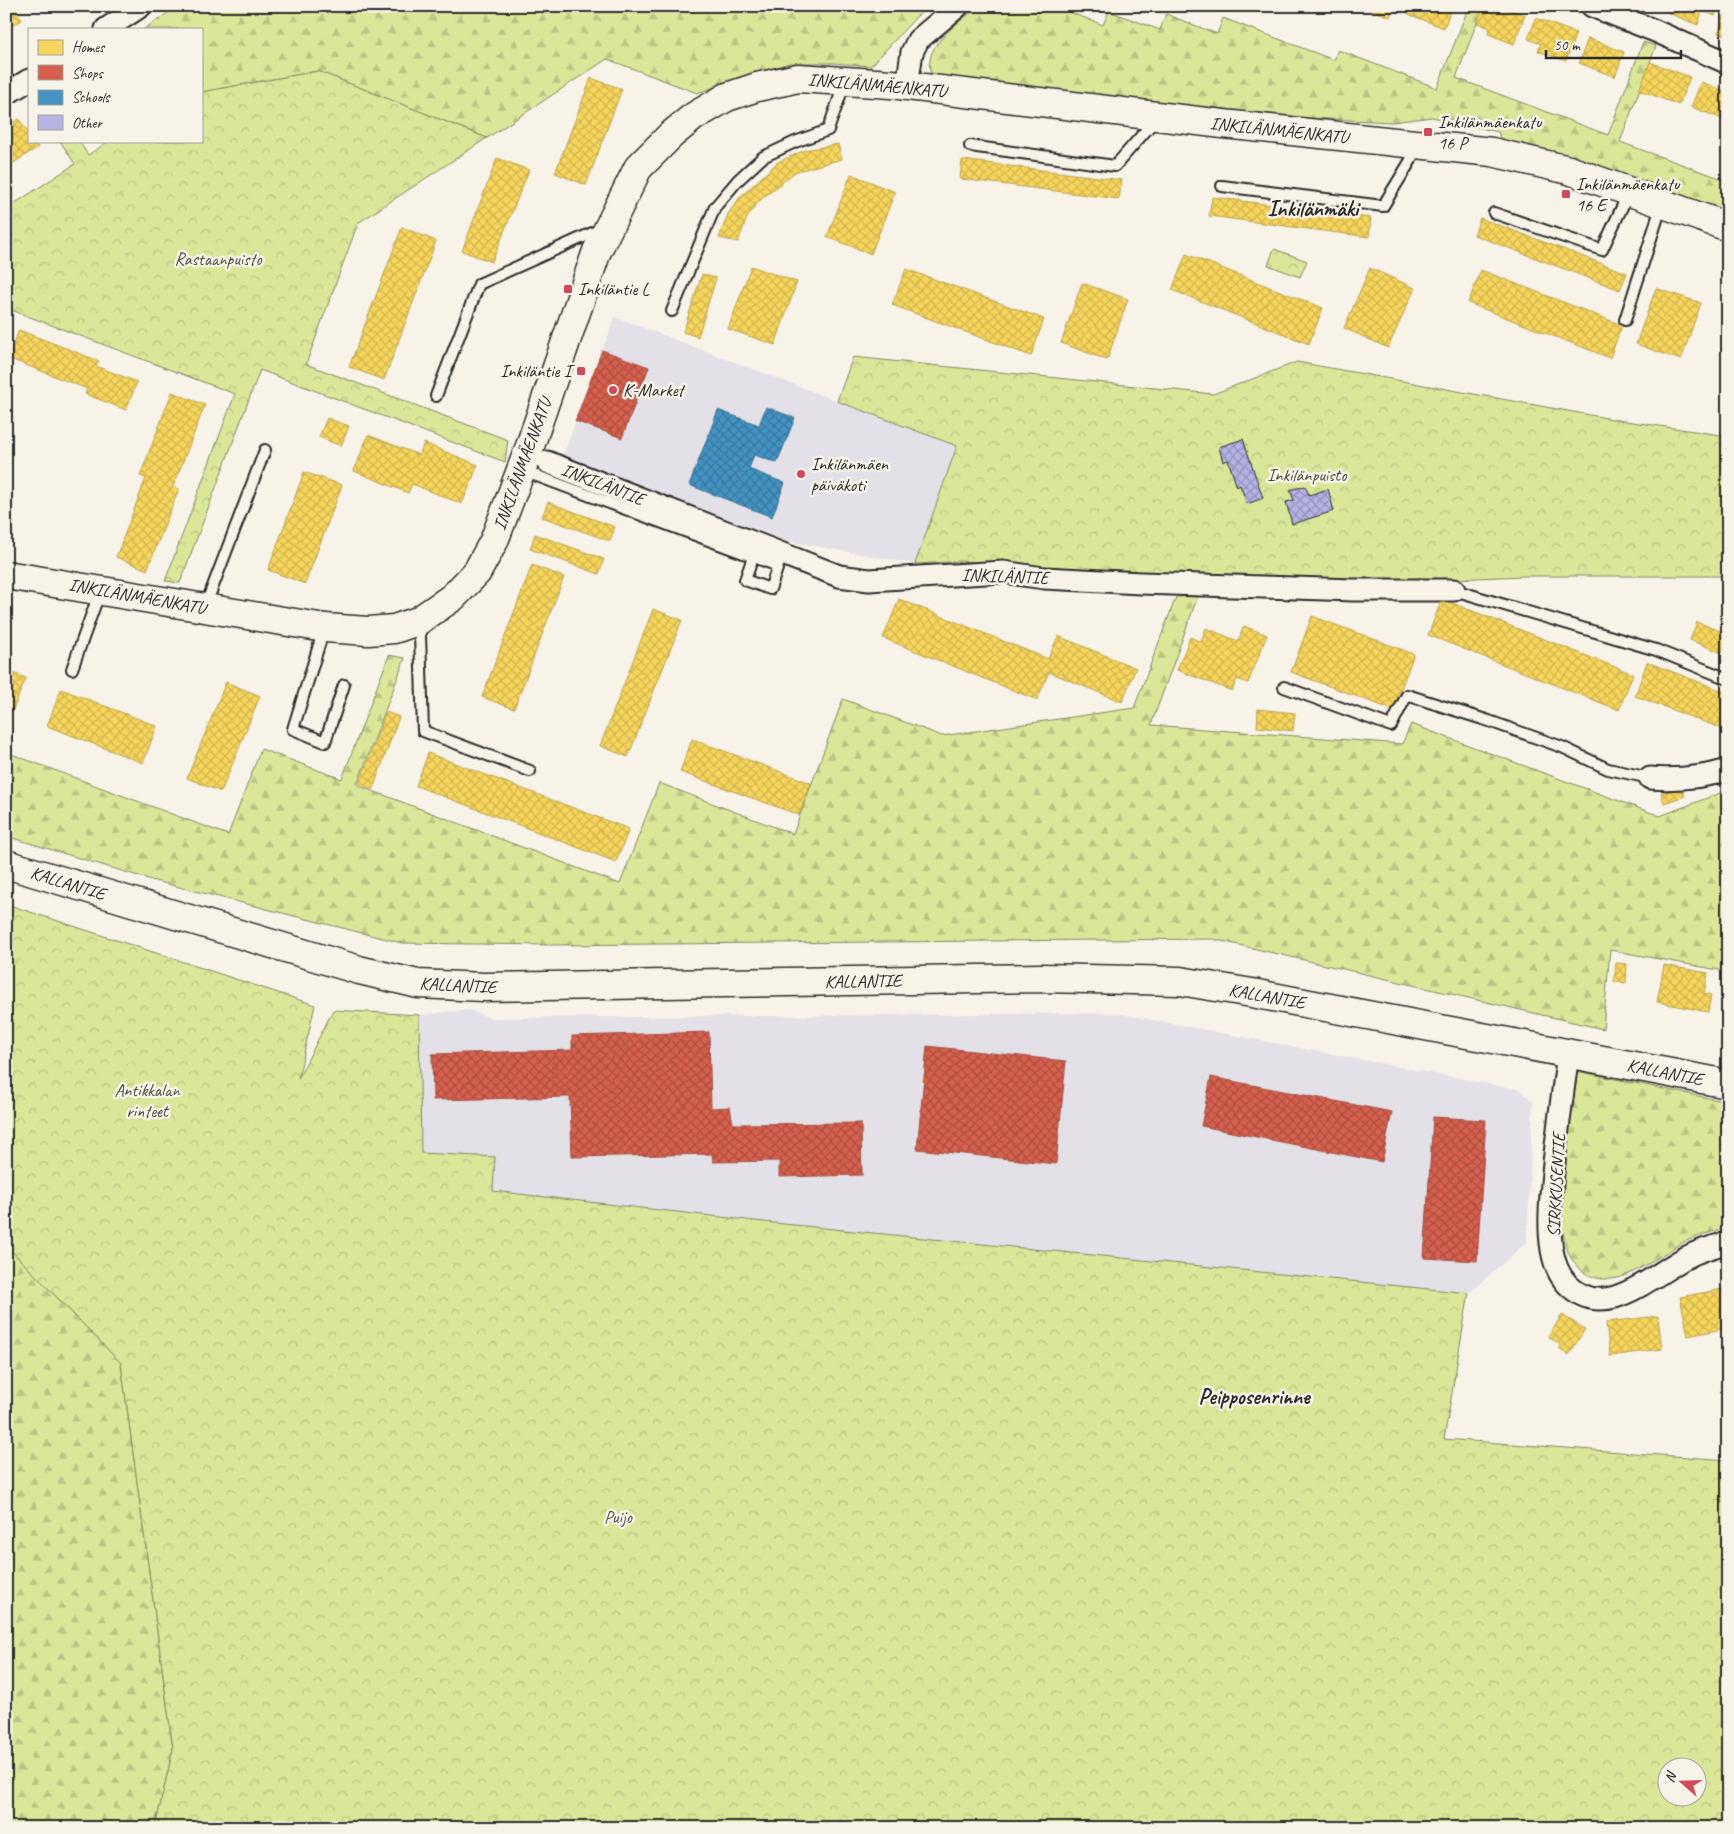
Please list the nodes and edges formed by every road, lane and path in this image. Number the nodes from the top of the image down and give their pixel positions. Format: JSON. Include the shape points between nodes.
{"nodes":[{"id":1,"x":141,"y":6,"type":"edge"},
{"id":2,"x":958,"y":6,"type":"edge"},
{"id":3,"x":1592,"y":6,"type":"edge"},
{"id":4,"x":108,"y":28,"type":"edge"},
{"id":5,"x":1728,"y":63,"type":"edge"},
{"id":6,"x":845,"y":80,"type":"junction"},
{"id":7,"x":28,"y":81,"type":"edge"},
{"id":8,"x":907,"y":86,"type":"junction"},
{"id":9,"x":6,"y":94,"type":"edge"},
{"id":10,"x":1159,"y":117,"type":"junction"},
{"id":11,"x":1415,"y":144,"type":"junction"},
{"id":12,"x":970,"y":146,"type":"dead end"},
{"id":13,"x":1222,"y":186,"type":"dead end"},
{"id":14,"x":1630,"y":191,"type":"junction"},
{"id":15,"x":1662,"y":203,"type":"junction"},
{"id":16,"x":1494,"y":213,"type":"dead end"},
{"id":17,"x":609,"y":225,"type":"junction"},
{"id":18,"x":1728,"y":228,"type":"edge"},
{"id":19,"x":672,"y":310,"type":"dead end"},
{"id":20,"x":1625,"y":320,"type":"dead end"},
{"id":21,"x":436,"y":396,"type":"dead end"},
{"id":22,"x":265,"y":450,"type":"dead end"},
{"id":23,"x":547,"y":462,"type":"dead end"},
{"id":24,"x":520,"y":470,"type":"junction"},
{"id":25,"x":754,"y":557,"type":"dead end"},
{"id":26,"x":6,"y":575,"type":"edge"},
{"id":27,"x":101,"y":590,"type":"junction"},
{"id":28,"x":1454,"y":590,"type":"joint"},
{"id":29,"x":205,"y":608,"type":"junction"},
{"id":30,"x":418,"y":621,"type":"junction"},
{"id":31,"x":324,"y":628,"type":"junction"},
{"id":32,"x":72,"y":669,"type":"dead end"},
{"id":33,"x":1728,"y":678,"type":"edge"},
{"id":34,"x":344,"y":684,"type":"dead end"},
{"id":35,"x":1284,"y":687,"type":"dead end"},
{"id":36,"x":1728,"y":770,"type":"edge"},
{"id":37,"x":530,"y":771,"type":"dead end"},
{"id":38,"x":1650,"y":778,"type":"joint"},
{"id":39,"x":6,"y":864,"type":"edge"},
{"id":40,"x":1568,"y":1054,"type":"junction"},
{"id":41,"x":1728,"y":1084,"type":"edge"},
{"id":42,"x":1728,"y":1243,"type":"edge"}],
"edges":[{"from":1,"to":4,"type":"street"},
{"from":2,"to":8,"type":"street","via":[[918,40],[912,52]]},
{"from":3,"to":5,"type":"street"},
{"from":6,"to":8,"type":"street","name":"INKILÄNMÄENKATU"},
{"from":6,"to":17,"type":"street","name":"INKILÄNMÄENKATU","via":[[798,78],[757,87],[727,97],[693,117],[638,168]]},
{"from":6,"to":19,"type":"lane","via":[[828,130],[764,157],[715,207]]},
{"from":7,"to":9,"type":"street"},
{"from":8,"to":10,"type":"street","name":"INKILÄNMÄENKATU"},
{"from":10,"to":11,"type":"street","name":"INKILÄNMÄENKATU"},
{"from":10,"to":12,"type":"lane","via":[[1116,166]]},
{"from":11,"to":13,"type":"lane","via":[[1411,160],[1383,206]]},
{"from":11,"to":14,"type":"street","name":"INKILÄNMÄENKATU","via":[[1533,160]]},
{"from":14,"to":15,"type":"street","name":"INKILÄNMÄENKATU"},
{"from":14,"to":16,"type":"lane","via":[[1602,250]]},
{"from":15,"to":18,"type":"street","name":"INKILÄNMÄENKATU"},
{"from":15,"to":20,"type":"lane"},
{"from":17,"to":21,"type":"lane","via":[[479,284]]},
{"from":17,"to":24,"type":"street","name":"INKILÄNMÄENKATU"},
{"from":22,"to":29,"type":"lane"},
{"from":23,"to":28,"type":"street","name":"INKILÄNTIE","via":[[838,576],[869,580],[1003,572],[1044,578],[1265,588]]},
{"from":24,"to":25,"type":"lane"},
{"from":24,"to":30,"type":"street","name":"INKILÄNMÄENKATU","via":[[494,541],[477,572],[453,597]]},
{"from":26,"to":27,"type":"street","name":"INKILÄNMÄENKATU"},
{"from":27,"to":29,"type":"street","name":"INKILÄNMÄENKATU"},
{"from":27,"to":32,"type":"lane"},
{"from":28,"to":33,"type":"lane","via":[[1656,650]]},
{"from":29,"to":31,"type":"street","name":"INKILÄNMÄENKATU"},
{"from":30,"to":31,"type":"street","name":"INKILÄNMÄENKATU","via":[[394,629],[368,631]]},
{"from":30,"to":37,"type":"lane","via":[[423,731]]},
{"from":31,"to":34,"type":"lane","via":[[293,729],[325,742]]},
{"from":35,"to":38,"type":"lane","via":[[1391,726],[1407,696],[1562,747],[1608,769]]},
{"from":36,"to":38,"type":"street","via":[[1676,780]]},
{"from":39,"to":40,"type":"street","name":"KALLANTIE","via":[[286,949],[418,984],[484,987],[1041,978],[1180,981]]},
{"from":40,"to":41,"type":"street","name":"KALLANTIE"},
{"from":40,"to":42,"type":"street","name":"SIRKKUSENTIE","via":[[1551,1195],[1551,1236],[1563,1280],[1573,1291],[1586,1297],[1615,1297],[1686,1257]]}]}
